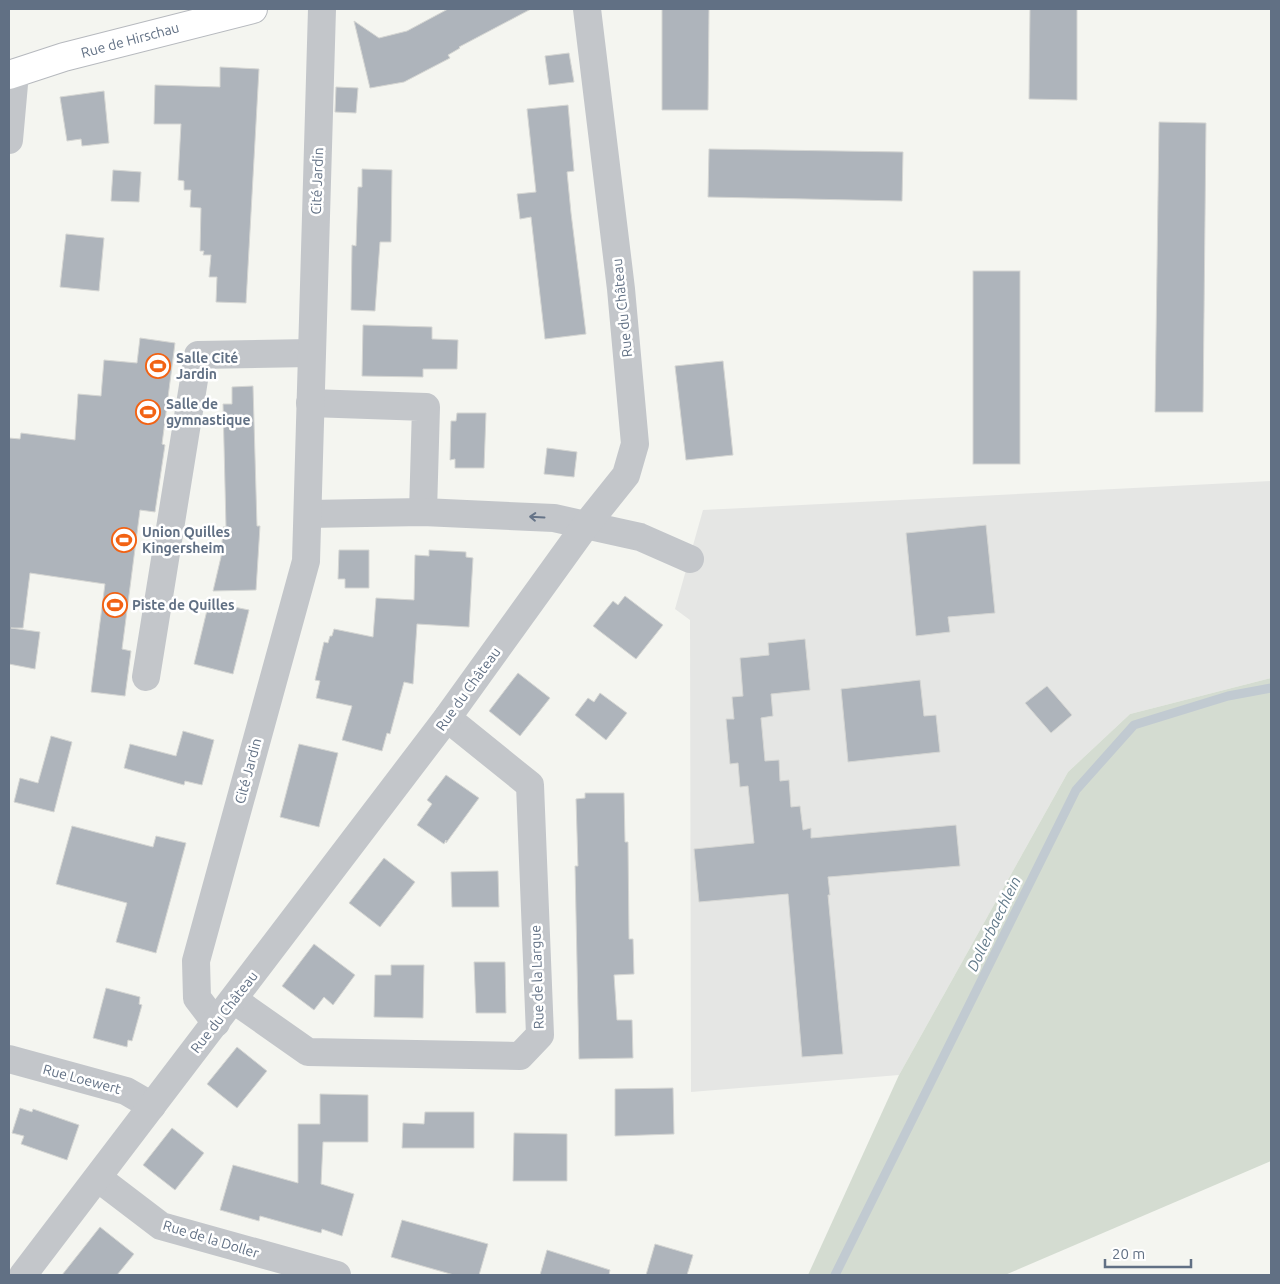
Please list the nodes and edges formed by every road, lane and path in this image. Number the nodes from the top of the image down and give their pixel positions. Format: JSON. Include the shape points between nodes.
{"nodes":[{"id":1,"x":253,"y":9,"type":"edge"},
{"id":2,"x":322,"y":9,"type":"edge"},
{"id":3,"x":587,"y":9,"type":"edge"},
{"id":4,"x":208,"y":14,"type":"edge"},
{"id":5,"x":12,"y":74,"type":"edge"},
{"id":6,"x":9,"y":140,"type":"edge"},
{"id":7,"x":311,"y":353,"type":"junction"},
{"id":8,"x":310,"y":403,"type":"junction"},
{"id":9,"x":423,"y":512,"type":"junction"},
{"id":10,"x":308,"y":514,"type":"junction"},
{"id":11,"x":586,"y":525,"type":"junction"},
{"id":12,"x":690,"y":559,"type":"dead end"},
{"id":13,"x":146,"y":677,"type":"dead end"},
{"id":14,"x":447,"y":718,"type":"junction"},
{"id":15,"x":234,"y":1000,"type":"junction"},
{"id":16,"x":216,"y":1023,"type":"junction"},
{"id":17,"x":9,"y":1059,"type":"edge"},
{"id":18,"x":152,"y":1106,"type":"junction"},
{"id":19,"x":98,"y":1178,"type":"junction"},
{"id":20,"x":23,"y":1275,"type":"edge"},
{"id":21,"x":337,"y":1275,"type":"edge"}],
"edges":[{"from":1,"to":4,"type":"main road","name":"Rue de Hirschau"},
{"from":2,"to":7,"type":"street","name":"Cité Jardin"},
{"from":3,"to":11,"type":"street","name":"Rue du Château","via":[[636,444],[626,476]]},
{"from":4,"to":5,"type":"main road","name":"Rue de Hirschau"},
{"from":5,"to":6,"type":"street"},
{"from":7,"to":8,"type":"street","name":"Cité Jardin"},
{"from":7,"to":13,"type":"street","via":[[198,355]]},
{"from":8,"to":9,"type":"street","via":[[426,407]]},
{"from":8,"to":10,"type":"street","name":"Cité Jardin"},
{"from":9,"to":10,"type":"street"},
{"from":11,"to":9,"type":"street","one_way":true,"via":[[554,518]]},
{"from":10,"to":16,"type":"street","name":"Cité Jardin","via":[[306,561],[196,961],[197,998]]},
{"from":11,"to":12,"type":"street","via":[[640,537]]},
{"from":11,"to":14,"type":"street","name":"Rue du Château"},
{"from":14,"to":15,"type":"street","name":"Rue du Château"},
{"from":14,"to":15,"type":"street","name":"Rue de la Largue","via":[[530,785],[540,1035],[520,1056],[308,1052]]},
{"from":15,"to":16,"type":"street","name":"Rue du Château"},
{"from":16,"to":18,"type":"street","name":"Rue du Château"},
{"from":17,"to":18,"type":"street","name":"Rue Loewert","via":[[126,1091]]},
{"from":18,"to":19,"type":"street","name":"Rue du Château"},
{"from":19,"to":20,"type":"street","name":"Rue du Château"},
{"from":19,"to":21,"type":"street","name":"Rue de la Doller","via":[[161,1226]]}]}
